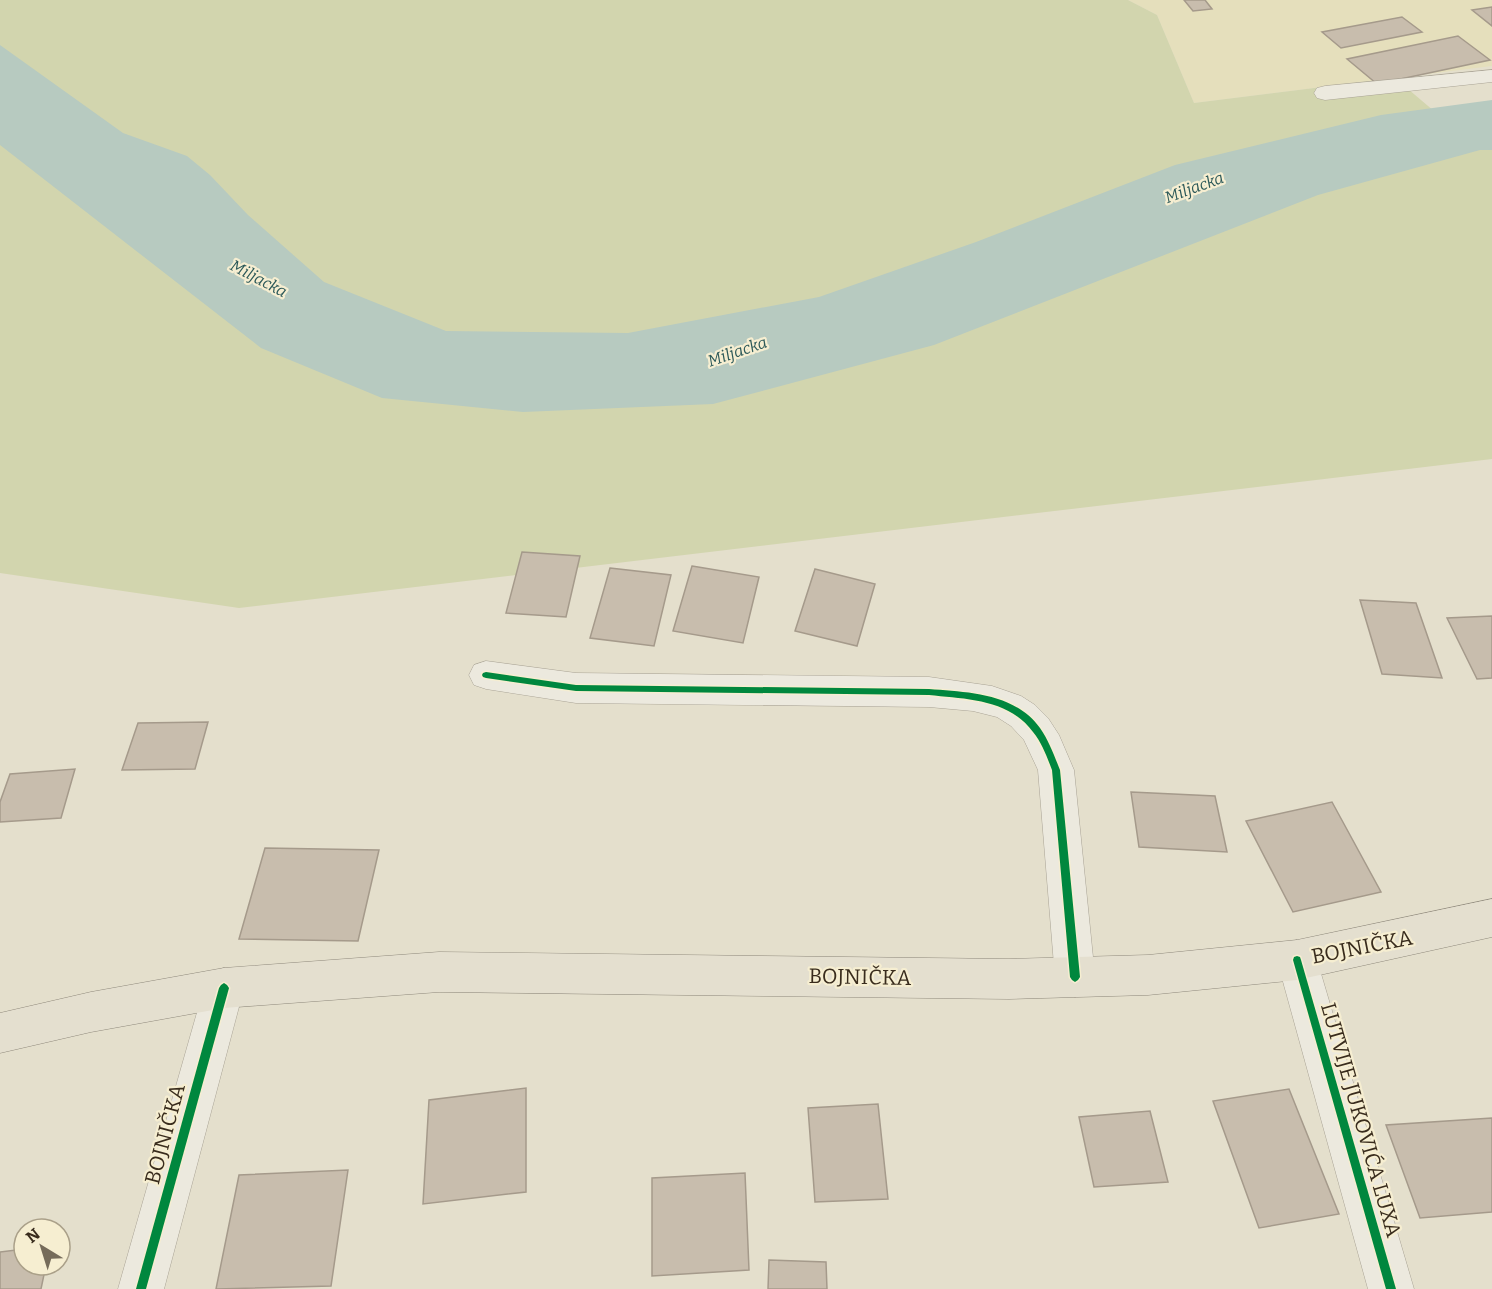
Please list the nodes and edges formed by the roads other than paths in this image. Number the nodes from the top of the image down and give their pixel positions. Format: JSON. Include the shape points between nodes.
{"nodes":[{"id":1,"x":1492,"y":76,"type":"edge"},
{"id":2,"x":1325,"y":93,"type":"dead end"},
{"id":3,"x":486,"y":675,"type":"dead end"},
{"id":4,"x":1492,"y":918,"type":"edge"},
{"id":5,"x":1297,"y":960,"type":"junction"},
{"id":6,"x":1075,"y":977,"type":"junction"},
{"id":7,"x":224,"y":988,"type":"junction"},
{"id":8,"x":0,"y":1033,"type":"edge"},
{"id":9,"x":141,"y":1289,"type":"edge"},
{"id":10,"x":1391,"y":1289,"type":"edge"}],
"edges":[{"from":1,"to":2,"type":"street"},
{"from":3,"to":6,"type":"street","via":[[576,688],[928,692],[1004,703],[1037,729],[1056,770]]},
{"from":4,"to":5,"type":"main road","name":"BOJNIČKA"},
{"from":5,"to":6,"type":"main road","name":"BOJNIČKA","via":[[1148,975]]},
{"from":5,"to":10,"type":"street","name":"LUTVIJE JUKOVIĆA LUXA"},
{"from":6,"to":7,"type":"main road","name":"BOJNIČKA","via":[[439,972]]},
{"from":7,"to":8,"type":"main road","name":"BOJNIČKA"},
{"from":7,"to":9,"type":"street","name":"BOJNIČKA"}]}
